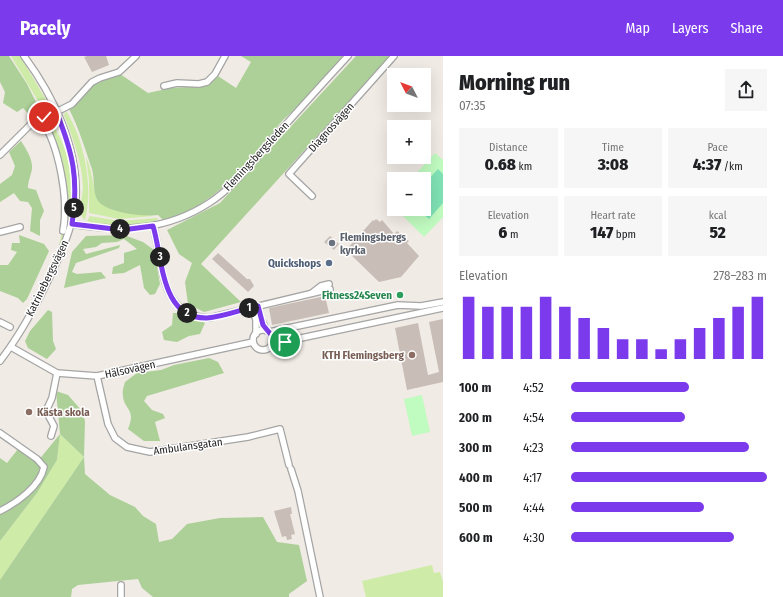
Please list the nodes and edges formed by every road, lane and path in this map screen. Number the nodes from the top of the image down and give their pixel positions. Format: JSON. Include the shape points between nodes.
{"nodes":[{"id":1,"x":24,"y":56,"type":"edge"},
{"id":2,"x":136,"y":56,"type":"edge"},
{"id":3,"x":225,"y":56,"type":"edge"},
{"id":4,"x":348,"y":56,"type":"edge"},
{"id":5,"x":394,"y":56,"type":"edge"},
{"id":6,"x":164,"y":86,"type":"dead end"},
{"id":7,"x":56,"y":111,"type":"junction"},
{"id":8,"x":41,"y":119,"type":"junction"},
{"id":9,"x":0,"y":155,"type":"edge"},
{"id":10,"x":312,"y":196,"type":"dead end"},
{"id":11,"x":72,"y":224,"type":"junction"},
{"id":12,"x":153,"y":226,"type":"junction"},
{"id":13,"x":20,"y":227,"type":"dead end"},
{"id":14,"x":63,"y":231,"type":"dead end"},
{"id":15,"x":0,"y":232,"type":"edge"},
{"id":16,"x":329,"y":287,"type":"dead end"},
{"id":17,"x":443,"y":302,"type":"edge"},
{"id":18,"x":258,"y":306,"type":"junction"},
{"id":19,"x":252,"y":308,"type":"junction"},
{"id":20,"x":443,"y":308,"type":"edge"},
{"id":21,"x":0,"y":322,"type":"edge"},
{"id":22,"x":10,"y":327,"type":"dead end"},
{"id":23,"x":268,"y":332,"type":"junction"},
{"id":24,"x":256,"y":334,"type":"junction"},
{"id":25,"x":253,"y":342,"type":"junction"},
{"id":26,"x":273,"y":344,"type":"junction"},
{"id":27,"x":11,"y":347,"type":"junction"},
{"id":28,"x":0,"y":361,"type":"edge"},
{"id":29,"x":57,"y":373,"type":"junction"},
{"id":30,"x":98,"y":376,"type":"junction"},
{"id":31,"x":0,"y":432,"type":"edge"},
{"id":32,"x":50,"y":436,"type":"dead end"},
{"id":33,"x":0,"y":511,"type":"edge"},
{"id":34,"x":121,"y":585,"type":"dead end"},
{"id":35,"x":121,"y":597,"type":"edge"},
{"id":36,"x":320,"y":597,"type":"edge"}],
"edges":[{"from":1,"to":7,"type":"street","name":"Katrinebergsvägen","via":[[52,100]]},
{"from":2,"to":7,"type":"street","via":[[122,70],[96,80],[88,85],[74,103]]},
{"from":3,"to":6,"type":"street","via":[[215,74],[207,82]]},
{"from":4,"to":12,"type":"street","name":"Flemingsbergsleden","via":[[235,181],[209,203],[176,219]]},
{"from":5,"to":10,"type":"street","name":"Diagnosvägen","via":[[289,174]]},
{"from":7,"to":8,"type":"street"},
{"from":7,"to":11,"type":"street","name":"Katrinebergsvägen","via":[[73,162],[76,196]]},
{"from":8,"to":9,"type":"street","via":[[24,130]]},
{"from":8,"to":14,"type":"street","via":[[50,134],[62,180],[65,209]]},
{"from":11,"to":12,"type":"street","name":"Flemingsbergsleden","via":[[122,230]]},
{"from":11,"to":27,"type":"street","name":"Katrinebergsvägen","via":[[46,284]]},
{"from":12,"to":19,"type":"street","via":[[168,292],[180,308],[198,317],[209,318]]},
{"from":13,"to":15,"type":"street"},
{"from":16,"to":18,"type":"street"},
{"from":17,"to":23,"type":"street","via":[[420,306],[398,304]]},
{"from":18,"to":19,"type":"street"},
{"from":18,"to":23,"type":"street"},
{"from":19,"to":24,"type":"street","via":[[256,320]]},
{"from":20,"to":26,"type":"street"},
{"from":21,"to":22,"type":"street"},
{"from":23,"to":24,"type":"street","via":[[261,330]]},
{"from":23,"to":26,"type":"street"},
{"from":24,"to":25,"type":"street"},
{"from":25,"to":26,"type":"street","via":[[258,349],[264,350]]},
{"from":25,"to":30,"type":"street","name":"Hälsovägen"},
{"from":27,"to":28,"type":"street","name":"Katrinebergsvägen"},
{"from":27,"to":29,"type":"street","name":"Hälsovägen"},
{"from":29,"to":30,"type":"street","name":"Hälsovägen"},
{"from":29,"to":32,"type":"street","via":[[46,412],[54,426]]},
{"from":30,"to":36,"type":"street","name":"Ambulansgatan","via":[[108,424],[115,438],[127,447],[150,452],[248,437],[280,429],[298,491]]},
{"from":31,"to":33,"type":"street","via":[[41,462],[44,467],[44,471],[21,498]]},
{"from":34,"to":35,"type":"street"}]}
